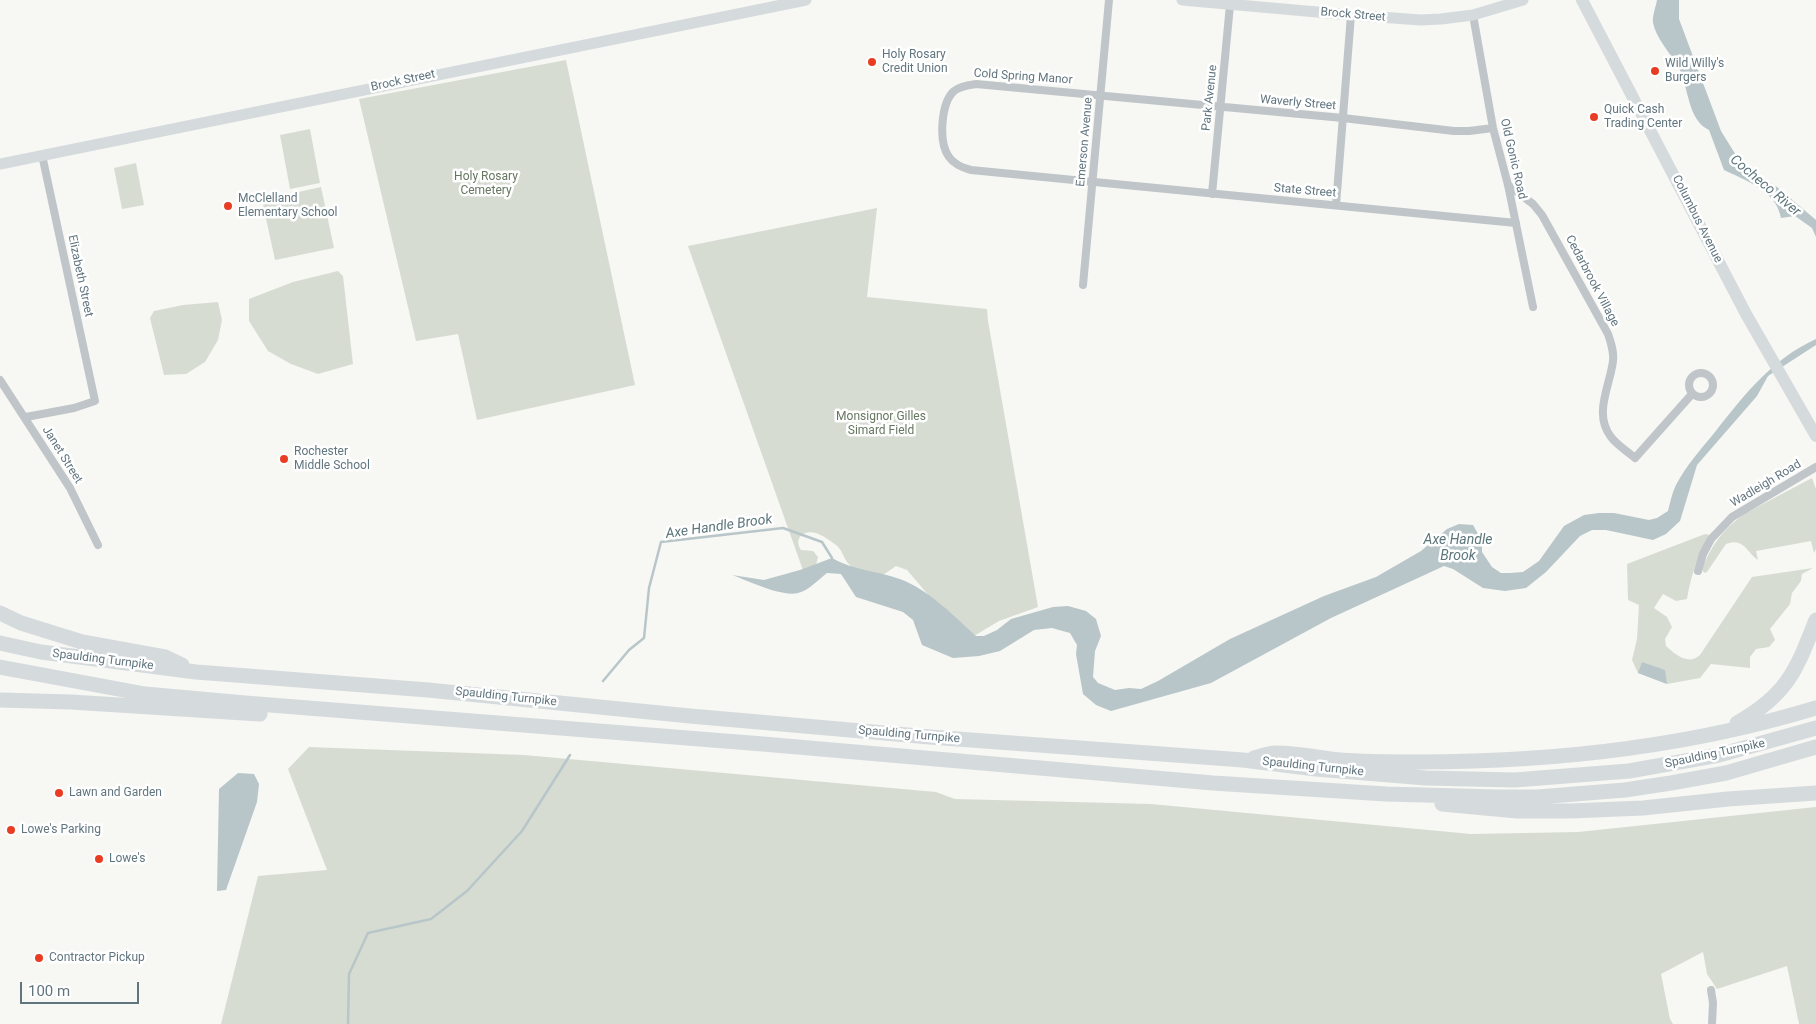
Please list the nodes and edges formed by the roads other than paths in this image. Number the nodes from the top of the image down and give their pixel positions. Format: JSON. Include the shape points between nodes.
{"nodes":[{"id":1,"x":806,"y":0,"type":"edge"},
{"id":2,"x":1109,"y":0,"type":"edge"},
{"id":3,"x":1182,"y":0,"type":"edge"},
{"id":4,"x":1523,"y":0,"type":"edge"},
{"id":5,"x":1582,"y":0,"type":"edge"},
{"id":6,"x":1230,"y":5,"type":"junction"},
{"id":7,"x":1351,"y":15,"type":"junction"},
{"id":8,"x":1474,"y":15,"type":"junction"},
{"id":9,"x":1100,"y":94,"type":"junction"},
{"id":10,"x":1220,"y":107,"type":"junction"},
{"id":11,"x":1343,"y":118,"type":"junction"},
{"id":12,"x":1494,"y":128,"type":"junction"},
{"id":13,"x":42,"y":155,"type":"junction"},
{"id":14,"x":0,"y":164,"type":"edge"},
{"id":15,"x":1093,"y":181,"type":"junction"},
{"id":16,"x":1508,"y":185,"type":"junction"},
{"id":17,"x":1212,"y":194,"type":"junction"},
{"id":18,"x":1336,"y":205,"type":"junction"},
{"id":19,"x":1516,"y":223,"type":"junction"},
{"id":20,"x":1083,"y":285,"type":"dead end"},
{"id":21,"x":1533,"y":307,"type":"dead end"},
{"id":22,"x":0,"y":380,"type":"edge"},
{"id":23,"x":1692,"y":394,"type":"dead end"},
{"id":24,"x":26,"y":417,"type":"junction"},
{"id":25,"x":1816,"y":436,"type":"edge"},
{"id":26,"x":1816,"y":467,"type":"edge"},
{"id":27,"x":98,"y":546,"type":"dead end"},
{"id":28,"x":1698,"y":571,"type":"dead end"},
{"id":29,"x":0,"y":613,"type":"edge"},
{"id":30,"x":1816,"y":620,"type":"edge"},
{"id":31,"x":0,"y":643,"type":"edge"},
{"id":32,"x":0,"y":667,"type":"edge"},
{"id":33,"x":196,"y":672,"type":"junction"},
{"id":34,"x":0,"y":700,"type":"edge"},
{"id":35,"x":1816,"y":708,"type":"edge"},
{"id":36,"x":381,"y":713,"type":"junction"},
{"id":37,"x":1816,"y":728,"type":"edge"},
{"id":38,"x":1722,"y":732,"type":"junction"},
{"id":39,"x":1816,"y":747,"type":"edge"},
{"id":40,"x":1243,"y":760,"type":"junction"},
{"id":41,"x":1816,"y":792,"type":"edge"},
{"id":42,"x":1386,"y":794,"type":"junction"},
{"id":43,"x":1711,"y":990,"type":"dead end"},
{"id":44,"x":1712,"y":1024,"type":"edge"}],
"edges":[{"from":1,"to":13,"type":"street","name":"Brock Street"},
{"from":2,"to":9,"type":"street","name":"Emerson Avenue"},
{"from":3,"to":6,"type":"street","name":"Brock Street"},
{"from":4,"to":8,"type":"street","name":"Brock Street"},
{"from":5,"to":25,"type":"main road","name":"Columbus Avenue","via":[[1775,366]]},
{"from":6,"to":7,"type":"street","name":"Brock Street"},
{"from":6,"to":10,"type":"street","name":"Park Avenue"},
{"from":7,"to":8,"type":"street","name":"Brock Street","via":[[1421,20]]},
{"from":7,"to":11,"type":"street"},
{"from":8,"to":12,"type":"street","name":"Old Gonic Road"},
{"from":9,"to":10,"type":"street","name":"Waverly Street"},
{"from":9,"to":15,"type":"street","name":"Emerson Avenue"},
{"from":9,"to":15,"type":"street","name":"Cold Spring Manor","via":[[970,84],[955,90],[949,98],[942,128],[948,156],[963,168]]},
{"from":10,"to":11,"type":"street","name":"Waverly Street"},
{"from":10,"to":17,"type":"street","name":"Park Avenue"},
{"from":11,"to":12,"type":"street","name":"Waverly Street","via":[[1469,132]]},
{"from":11,"to":18,"type":"street"},
{"from":12,"to":16,"type":"street","name":"Old Gonic Road"},
{"from":13,"to":14,"type":"street","name":"Brock Street"},
{"from":13,"to":24,"type":"street","name":"Elizabeth Street","via":[[95,401]]},
{"from":15,"to":17,"type":"street","name":"State Street"},
{"from":15,"to":20,"type":"street","name":"Emerson Avenue"},
{"from":16,"to":19,"type":"street","name":"Old Gonic Road"},
{"from":16,"to":23,"type":"street","name":"Cedarbrook Village","via":[[1542,215],[1608,334],[1613,362],[1603,420],[1610,437],[1635,458]]},
{"from":17,"to":18,"type":"street","name":"State Street"},
{"from":18,"to":19,"type":"street","name":"State Street"},
{"from":19,"to":21,"type":"street","name":"Old Gonic Road"},
{"from":22,"to":24,"type":"street","name":"Janet Street"},
{"from":24,"to":27,"type":"street","name":"Janet Street","via":[[70,488]]},
{"from":26,"to":28,"type":"street","name":"Wadleigh Road","via":[[1727,521],[1711,539]]},
{"from":29,"to":33,"type":"highway","via":[[82,642],[165,657]]},
{"from":30,"to":38,"type":"highway","via":[[1796,666],[1776,697]]},
{"from":31,"to":33,"type":"highway","name":"Spaulding Turnpike","via":[[40,652]]},
{"from":32,"to":36,"type":"highway","name":"Spaulding Turnpike","via":[[145,694]]},
{"from":33,"to":40,"type":"highway","name":"Spaulding Turnpike","via":[[428,690],[930,737]]},
{"from":34,"to":36,"type":"highway","via":[[322,717]]},
{"from":35,"to":38,"type":"highway"},
{"from":36,"to":42,"type":"highway","name":"Spaulding Turnpike","via":[[1203,782]]},
{"from":37,"to":40,"type":"highway","name":"Spaulding Turnpike","via":[[1718,755],[1630,772],[1515,780],[1416,777]]},
{"from":38,"to":40,"type":"highway","via":[[1582,755],[1518,759],[1419,762],[1275,753]]},
{"from":39,"to":42,"type":"highway","name":"Spaulding Turnpike","via":[[1726,773],[1625,790],[1498,798]]},
{"from":41,"to":42,"type":"highway","via":[[1643,808],[1571,811],[1458,807]]},
{"from":43,"to":44,"type":"street"}]}
